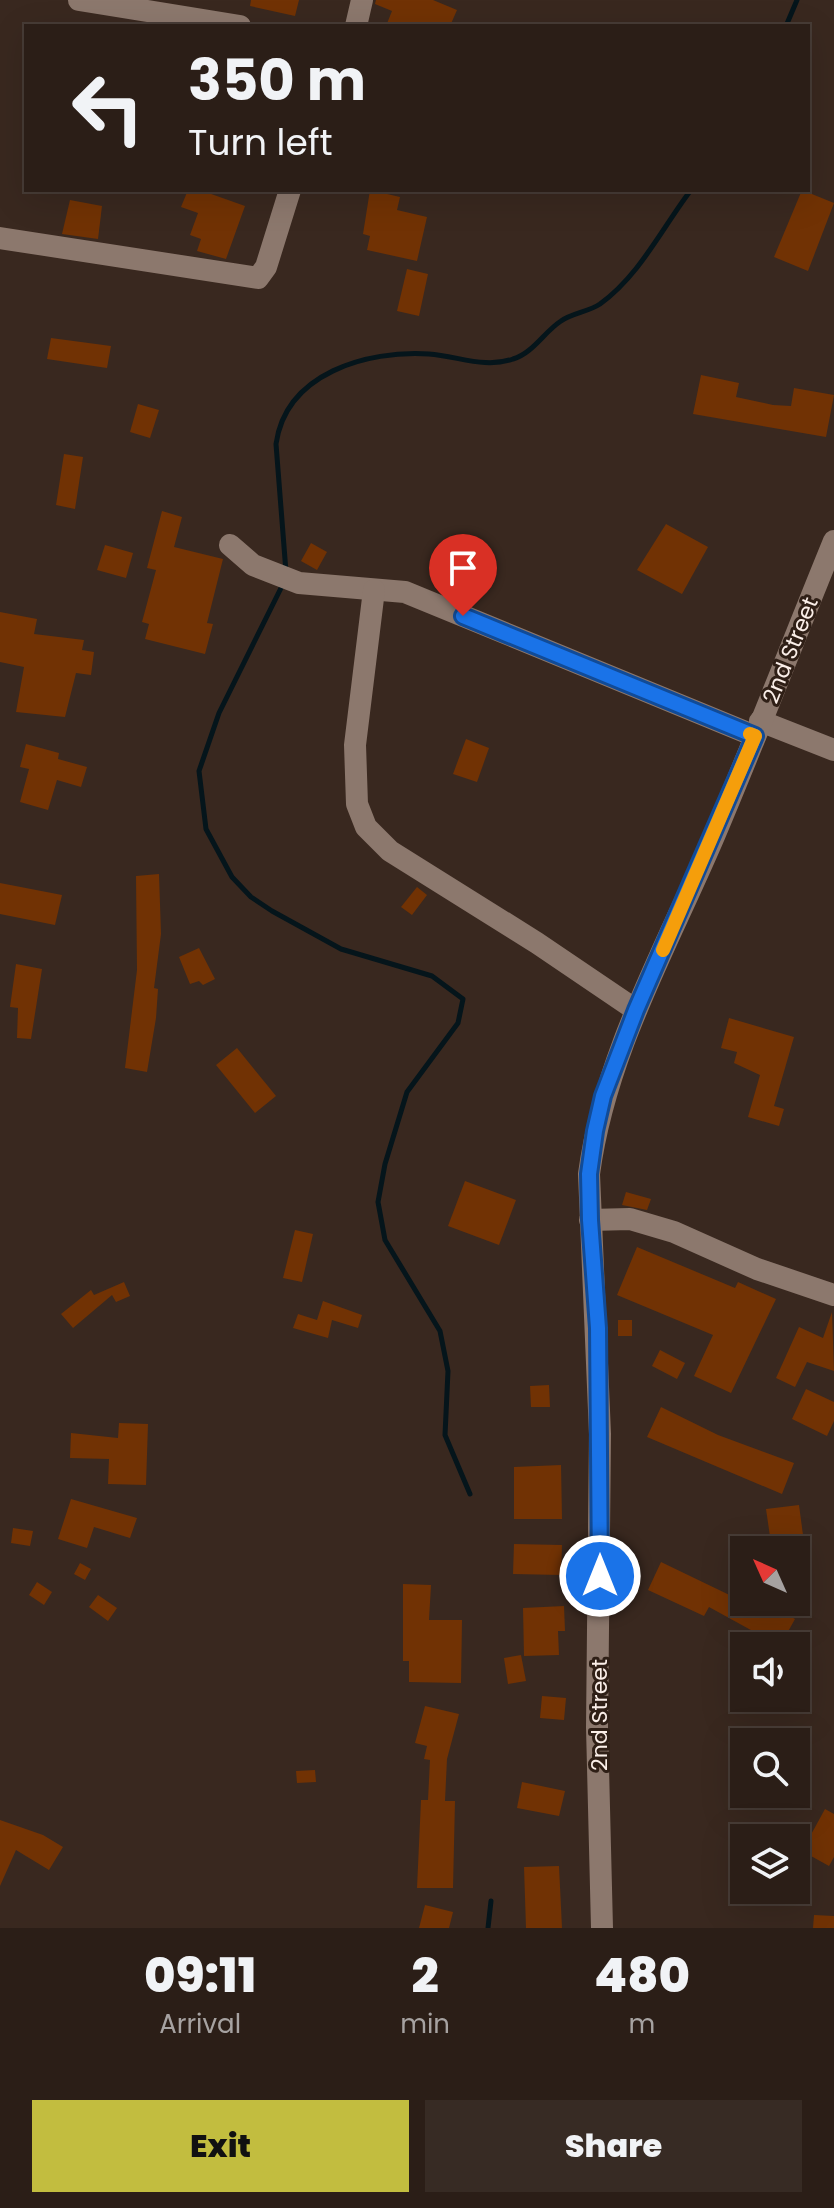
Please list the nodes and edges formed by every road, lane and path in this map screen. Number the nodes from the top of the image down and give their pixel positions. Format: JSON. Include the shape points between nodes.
{"nodes":[{"id":1,"x":79,"y":0,"type":"edge"},
{"id":2,"x":362,"y":0,"type":"edge"},
{"id":3,"x":228,"y":24,"type":"edge"},
{"id":4,"x":356,"y":24,"type":"edge"},
{"id":5,"x":289,"y":192,"type":"edge"},
{"id":6,"x":0,"y":238,"type":"edge"},
{"id":7,"x":834,"y":541,"type":"edge"},
{"id":8,"x":230,"y":545,"type":"dead end"},
{"id":9,"x":374,"y":590,"type":"junction"},
{"id":10,"x":757,"y":728,"type":"junction"},
{"id":11,"x":834,"y":750,"type":"edge"},
{"id":12,"x":636,"y":1010,"type":"junction"},
{"id":13,"x":590,"y":1220,"type":"junction"},
{"id":14,"x":834,"y":1295,"type":"edge"},
{"id":15,"x":602,"y":1928,"type":"edge"}],
"edges":[{"from":1,"to":3,"type":"street"},
{"from":2,"to":4,"type":"street"},
{"from":5,"to":6,"type":"street","via":[[258,278]]},
{"from":7,"to":10,"type":"street","name":"2nd Street"},
{"from":8,"to":9,"type":"street","via":[[253,565],[299,583]]},
{"from":9,"to":10,"type":"street","via":[[405,592]]},
{"from":9,"to":12,"type":"street","via":[[355,745],[357,804],[366,827],[390,851]]},
{"from":10,"to":11,"type":"street"},
{"from":10,"to":12,"type":"street","name":"2nd Street"},
{"from":12,"to":13,"type":"street","name":"2nd Street","via":[[595,1131]]},
{"from":13,"to":14,"type":"street","via":[[630,1219],[674,1232],[757,1269]]},
{"from":13,"to":15,"type":"street","name":"2nd Street","via":[[600,1434],[597,1727]]}]}
